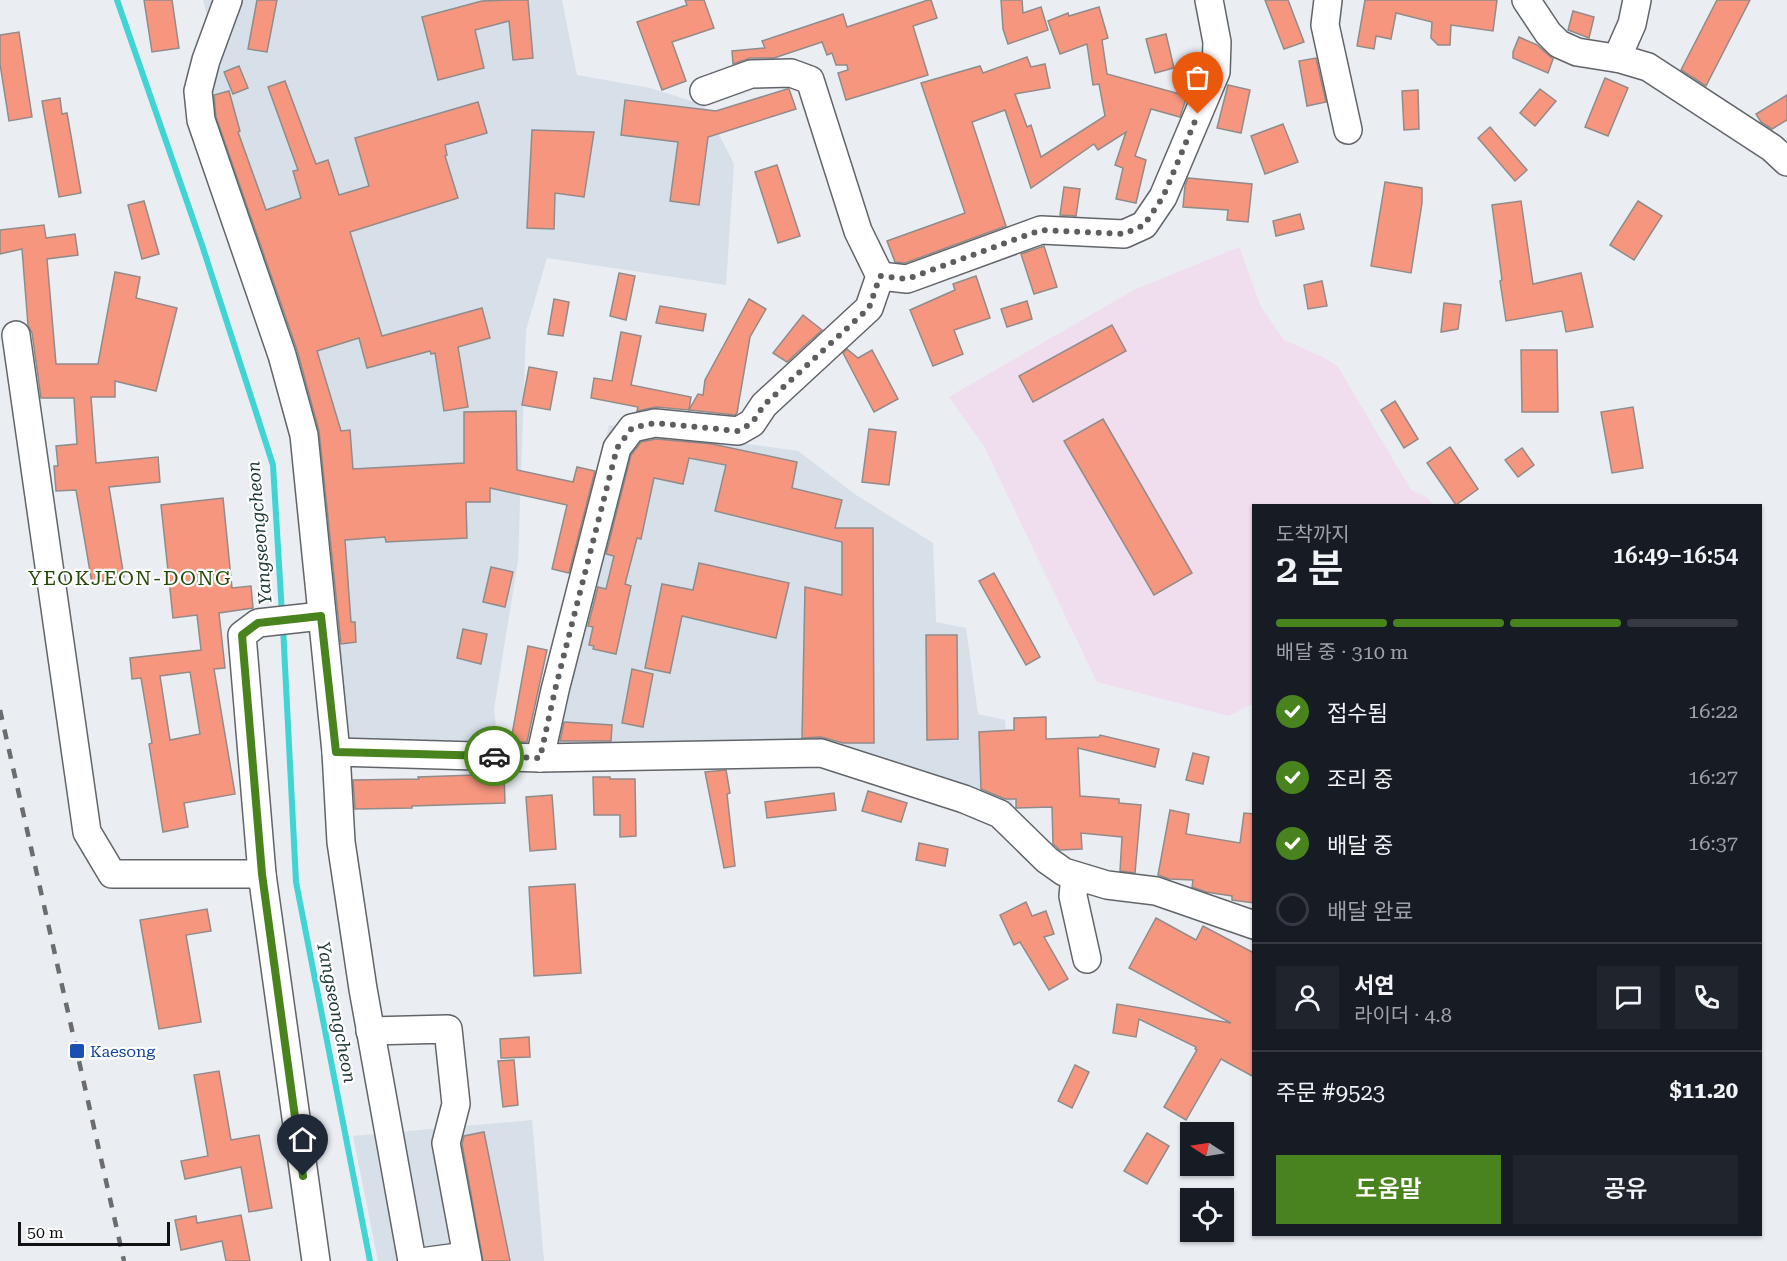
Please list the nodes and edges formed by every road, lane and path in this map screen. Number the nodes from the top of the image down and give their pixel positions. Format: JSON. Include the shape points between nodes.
{"nodes":[{"id":1,"x":228,"y":0,"type":"edge"},
{"id":2,"x":1209,"y":0,"type":"edge"},
{"id":3,"x":1328,"y":0,"type":"edge"},
{"id":4,"x":1527,"y":0,"type":"edge"},
{"id":5,"x":1637,"y":0,"type":"edge"},
{"id":6,"x":1617,"y":58,"type":"junction"},
{"id":7,"x":704,"y":91,"type":"dead end"},
{"id":8,"x":1348,"y":130,"type":"dead end"},
{"id":9,"x":1787,"y":162,"type":"edge"},
{"id":10,"x":880,"y":276,"type":"junction"},
{"id":11,"x":16,"y":335,"type":"dead end"},
{"id":12,"x":312,"y":616,"type":"junction"},
{"id":13,"x":336,"y":752,"type":"junction"},
{"id":14,"x":540,"y":758,"type":"junction"},
{"id":15,"x":262,"y":874,"type":"junction"},
{"id":16,"x":1075,"y":876,"type":"junction"},
{"id":17,"x":1252,"y":924,"type":"edge"},
{"id":18,"x":1087,"y":959,"type":"dead end"},
{"id":19,"x":370,"y":1031,"type":"junction"},
{"id":20,"x":467,"y":1259,"type":"edge"},
{"id":21,"x":316,"y":1261,"type":"edge"},
{"id":22,"x":412,"y":1261,"type":"edge"},
{"id":23,"x":428,"y":1261,"type":"edge"}],
"edges":[{"from":1,"to":12,"type":"street","via":[[198,91],[201,120],[282,355],[303,435]]},
{"from":2,"to":10,"type":"street","via":[[1217,42],[1216,72],[1163,197],[1144,225],[1124,234],[1041,230],[907,279]]},
{"from":3,"to":8,"type":"street","via":[[1325,25]]},
{"from":4,"to":6,"type":"street","via":[[1559,44],[1577,52]]},
{"from":5,"to":6,"type":"street","via":[[1632,24]]},
{"from":6,"to":9,"type":"street","via":[[1648,68],[1772,148]]},
{"from":7,"to":10,"type":"street","via":[[751,74],[792,73],[810,80],[858,231]]},
{"from":10,"to":14,"type":"street","via":[[869,308],[764,405],[752,423],[738,431],[655,423],[632,428],[617,448]]},
{"from":11,"to":15,"type":"street","via":[[87,831],[112,874]]},
{"from":12,"to":13,"type":"street"},
{"from":12,"to":15,"type":"street","via":[[258,623],[242,635]]},
{"from":13,"to":14,"type":"street"},
{"from":13,"to":19,"type":"street","via":[[341,842]]},
{"from":14,"to":16,"type":"street","via":[[821,753],[1000,814],[1047,860]]},
{"from":15,"to":21,"type":"street"},
{"from":16,"to":17,"type":"street","via":[[1155,891]]},
{"from":16,"to":18,"type":"street","via":[[1073,896]]},
{"from":19,"to":20,"type":"street","via":[[448,1029],[456,1104],[446,1143]]},
{"from":19,"to":22,"type":"street"},
{"from":20,"to":23,"type":"street"}]}
